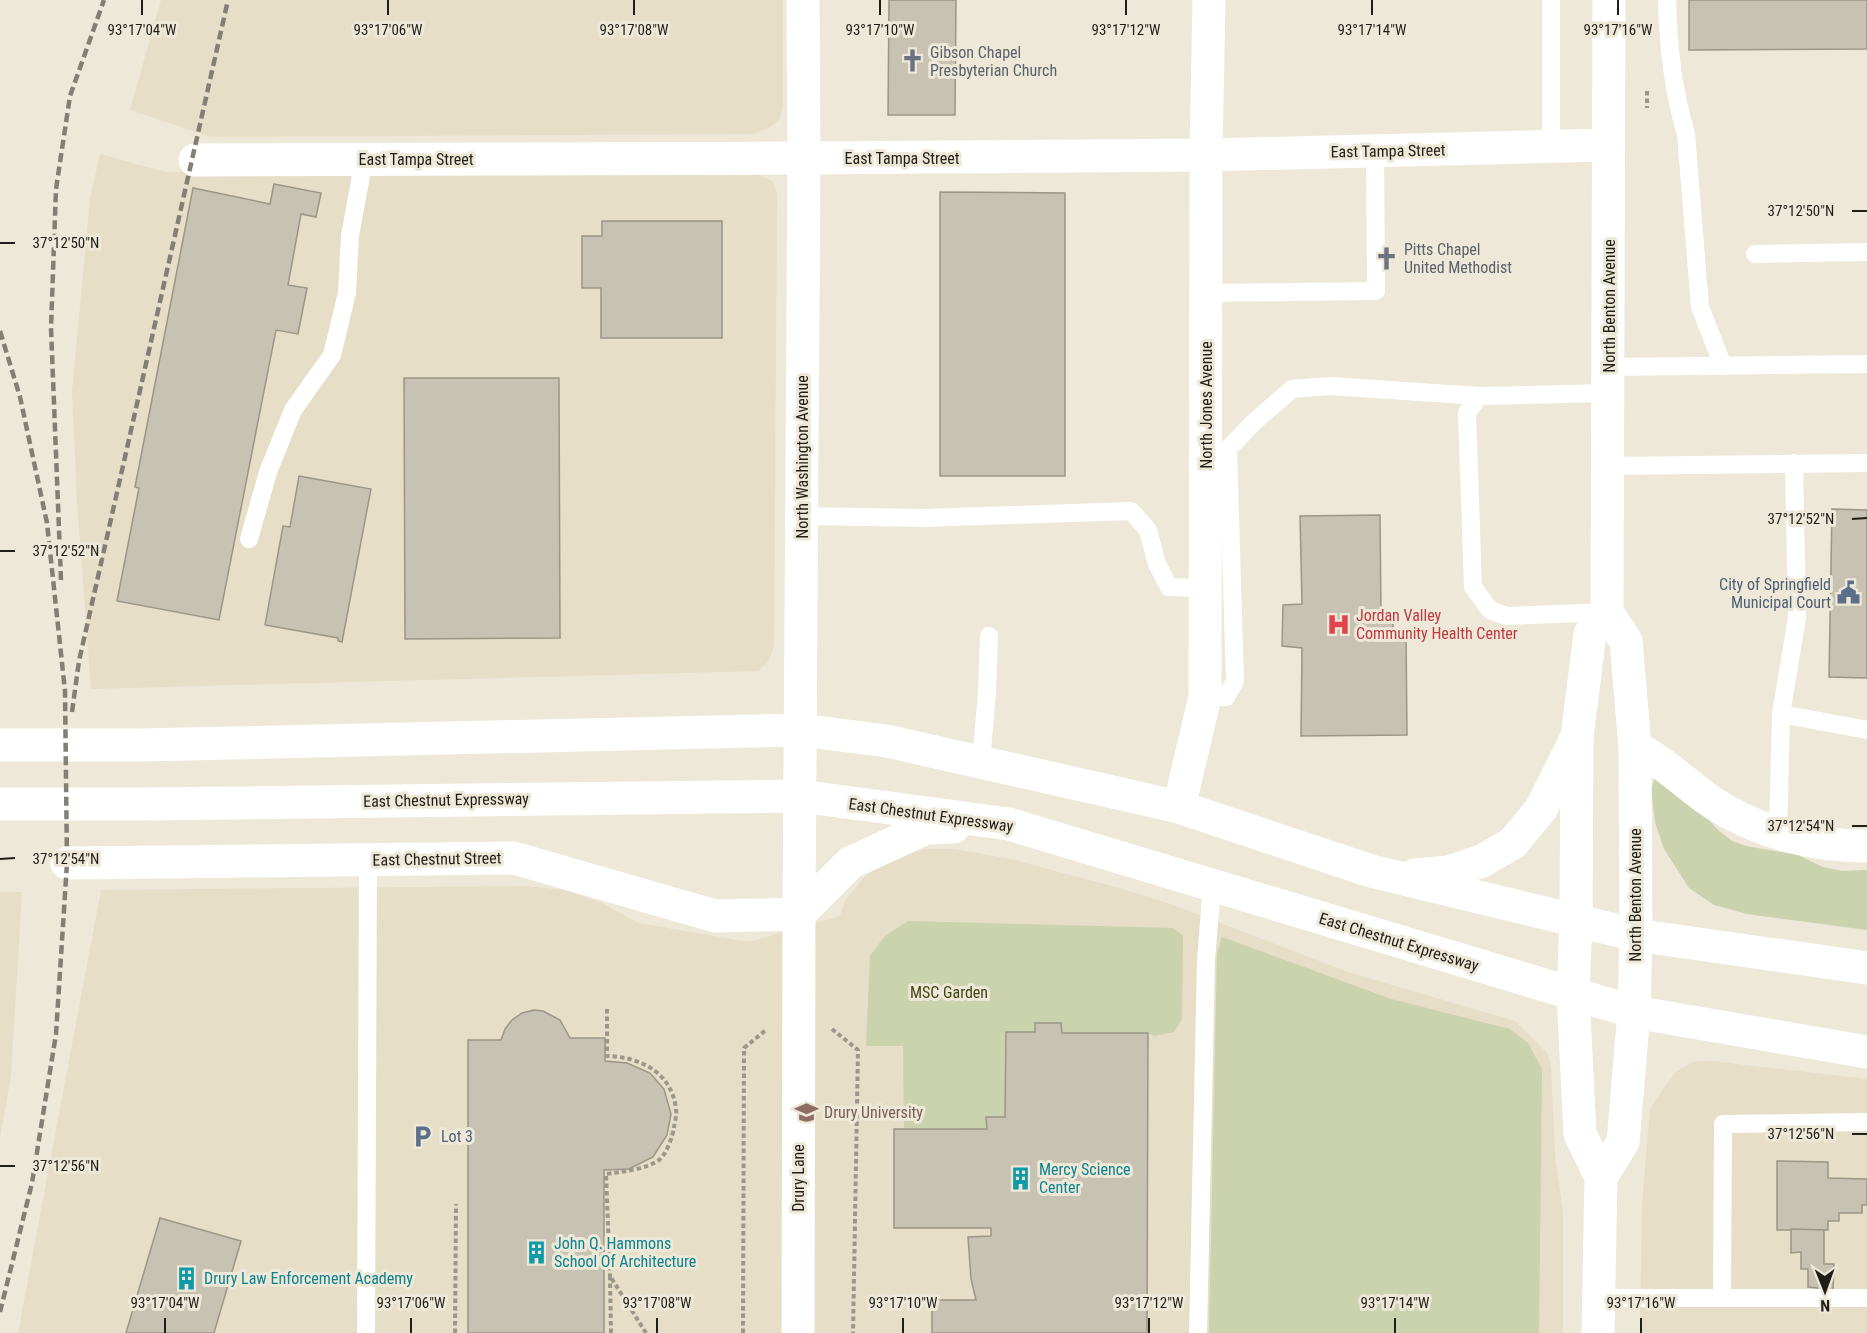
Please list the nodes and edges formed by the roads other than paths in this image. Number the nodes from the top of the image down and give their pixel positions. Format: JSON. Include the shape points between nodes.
{"nodes":[{"id":1,"x":803,"y":0,"type":"edge"},
{"id":2,"x":1209,"y":0,"type":"edge"},
{"id":3,"x":1551,"y":0,"type":"edge"},
{"id":4,"x":1609,"y":0,"type":"edge"},
{"id":5,"x":1667,"y":0,"type":"edge"},
{"id":6,"x":1609,"y":146,"type":"junction"},
{"id":7,"x":1551,"y":147,"type":"junction"},
{"id":8,"x":1375,"y":151,"type":"junction"},
{"id":9,"x":1206,"y":155,"type":"junction"},
{"id":10,"x":804,"y":158,"type":"junction"},
{"id":11,"x":364,"y":159,"type":"junction"},
{"id":12,"x":195,"y":160,"type":"dead end"},
{"id":13,"x":1867,"y":252,"type":"edge"},
{"id":14,"x":1755,"y":254,"type":"dead end"},
{"id":15,"x":1206,"y":293,"type":"junction"},
{"id":16,"x":1867,"y":364,"type":"edge"},
{"id":17,"x":1723,"y":366,"type":"junction"},
{"id":18,"x":1608,"y":380,"type":"junction"},
{"id":19,"x":1479,"y":396,"type":"junction"},
{"id":20,"x":1217,"y":451,"type":"junction"},
{"id":21,"x":1867,"y":462,"type":"edge"},
{"id":22,"x":1794,"y":463,"type":"junction"},
{"id":23,"x":1608,"y":466,"type":"junction"},
{"id":24,"x":801,"y":516,"type":"junction"},
{"id":25,"x":249,"y":538,"type":"dead end"},
{"id":26,"x":1205,"y":588,"type":"junction"},
{"id":27,"x":1607,"y":612,"type":"junction"},
{"id":28,"x":989,"y":636,"type":"dead end"},
{"id":29,"x":1205,"y":697,"type":"junction"},
{"id":30,"x":1781,"y":714,"type":"junction"},
{"id":31,"x":800,"y":730,"type":"junction"},
{"id":32,"x":1867,"y":730,"type":"edge"},
{"id":33,"x":1577,"y":737,"type":"junction"},
{"id":34,"x":0,"y":745,"type":"edge"},
{"id":35,"x":1635,"y":747,"type":"junction"},
{"id":36,"x":981,"y":762,"type":"junction"},
{"id":37,"x":800,"y":796,"type":"junction"},
{"id":38,"x":0,"y":804,"type":"edge"},
{"id":39,"x":1179,"y":807,"type":"junction"},
{"id":40,"x":1009,"y":824,"type":"junction"},
{"id":41,"x":1771,"y":831,"type":"junction"},
{"id":42,"x":1867,"y":846,"type":"edge"},
{"id":43,"x":368,"y":860,"type":"junction"},
{"id":44,"x":68,"y":863,"type":"dead end"},
{"id":45,"x":1395,"y":877,"type":"junction"},
{"id":46,"x":1212,"y":886,"type":"junction"},
{"id":47,"x":799,"y":914,"type":"junction"},
{"id":48,"x":1576,"y":920,"type":"junction"},
{"id":49,"x":1636,"y":935,"type":"junction"},
{"id":50,"x":1867,"y":968,"type":"edge"},
{"id":51,"x":1573,"y":994,"type":"junction"},
{"id":52,"x":1634,"y":1012,"type":"junction"},
{"id":53,"x":1867,"y":1052,"type":"edge"},
{"id":54,"x":1867,"y":1122,"type":"edge"},
{"id":55,"x":1601,"y":1177,"type":"junction"},
{"id":56,"x":1599,"y":1298,"type":"junction"},
{"id":57,"x":1722,"y":1298,"type":"junction"},
{"id":58,"x":1867,"y":1298,"type":"edge"},
{"id":59,"x":366,"y":1333,"type":"edge"},
{"id":60,"x":798,"y":1333,"type":"edge"},
{"id":61,"x":1198,"y":1333,"type":"edge"},
{"id":62,"x":1598,"y":1333,"type":"edge"}],
"edges":[{"from":1,"to":10,"type":"main road","name":"North Washington Avenue"},
{"from":2,"to":9,"type":"main road","name":"North Jones Avenue"},
{"from":3,"to":7,"type":"lane"},
{"from":4,"to":6,"type":"main road","name":"North Benton Avenue"},
{"from":5,"to":17,"type":"lane","via":[[1679,109],[1686,134],[1700,307]]},
{"from":6,"to":7,"type":"main road","name":"East Tampa Street"},
{"from":6,"to":18,"type":"main road","name":"North Benton Avenue"},
{"from":7,"to":8,"type":"main road","name":"East Tampa Street"},
{"from":8,"to":9,"type":"main road","name":"East Tampa Street"},
{"from":8,"to":15,"type":"lane","via":[[1376,291]]},
{"from":9,"to":10,"type":"main road","name":"East Tampa Street"},
{"from":9,"to":15,"type":"main road","name":"North Jones Avenue"},
{"from":10,"to":11,"type":"main road","name":"East Tampa Street"},
{"from":10,"to":24,"type":"main road","name":"North Washington Avenue"},
{"from":11,"to":12,"type":"main road","name":"East Tampa Street"},
{"from":11,"to":25,"type":"lane","via":[[350,236],[347,293],[332,355],[293,410],[268,472]]},
{"from":13,"to":14,"type":"lane"},
{"from":15,"to":20,"type":"main road","name":"North Jones Avenue"},
{"from":16,"to":17,"type":"lane"},
{"from":17,"to":18,"type":"lane"},
{"from":18,"to":19,"type":"lane"},
{"from":18,"to":23,"type":"main road","name":"North Benton Avenue"},
{"from":19,"to":20,"type":"lane","via":[[1330,386],[1292,388]]},
{"from":19,"to":27,"type":"lane","via":[[1467,413],[1473,587],[1490,610],[1506,616]]},
{"from":20,"to":26,"type":"main road","name":"North Jones Avenue"},
{"from":20,"to":29,"type":"lane","via":[[1235,681],[1226,697]]},
{"from":21,"to":22,"type":"lane"},
{"from":22,"to":23,"type":"lane"},
{"from":22,"to":30,"type":"lane","via":[[1797,618]]},
{"from":23,"to":27,"type":"main road","name":"North Benton Avenue"},
{"from":24,"to":26,"type":"lane","via":[[925,518],[1131,511],[1148,530],[1157,564],[1169,587]]},
{"from":24,"to":31,"type":"main road","name":"North Washington Avenue"},
{"from":26,"to":29,"type":"main road","name":"North Jones Avenue"},
{"from":27,"to":33,"type":"main road","via":[[1590,634]]},
{"from":27,"to":35,"type":"main road","name":"North Benton Avenue","via":[[1626,641]]},
{"from":28,"to":36,"type":"lane"},
{"from":29,"to":39,"type":"main road","name":"North Jones Avenue"},
{"from":30,"to":32,"type":"lane"},
{"from":30,"to":41,"type":"lane"},
{"from":31,"to":34,"type":"main road"},
{"from":31,"to":36,"type":"main road","via":[[887,741]]},
{"from":31,"to":37,"type":"main road","name":"North Washington Avenue"},
{"from":33,"to":45,"type":"main road","via":[[1541,809],[1513,843],[1482,861],[1449,872]]},
{"from":33,"to":48,"type":"main road"},
{"from":35,"to":41,"type":"main road","via":[[1650,754],[1712,802]]},
{"from":35,"to":49,"type":"main road","name":"North Benton Avenue"},
{"from":36,"to":39,"type":"main road"},
{"from":37,"to":38,"type":"main road","name":"East Chestnut Expressway"},
{"from":37,"to":40,"type":"main road","name":"East Chestnut Expressway"},
{"from":37,"to":47,"type":"main road","name":"North Washington Avenue"},
{"from":39,"to":45,"type":"main road"},
{"from":40,"to":46,"type":"main road","name":"East Chestnut Expressway"},
{"from":40,"to":47,"type":"main road","via":[[926,828],[850,862]]},
{"from":41,"to":42,"type":"main road","via":[[1818,843]]},
{"from":43,"to":44,"type":"main road","name":"East Chestnut Street"},
{"from":43,"to":47,"type":"main road","name":"East Chestnut Street","via":[[514,858],[715,916]]},
{"from":43,"to":59,"type":"lane"},
{"from":45,"to":48,"type":"main road"},
{"from":46,"to":51,"type":"main road","name":"East Chestnut Expressway"},
{"from":46,"to":61,"type":"lane","via":[[1206,960]]},
{"from":47,"to":60,"type":"main road","name":"Drury Lane"},
{"from":48,"to":49,"type":"main road"},
{"from":48,"to":51,"type":"main road"},
{"from":49,"to":50,"type":"main road"},
{"from":49,"to":52,"type":"main road","name":"North Benton Avenue"},
{"from":51,"to":52,"type":"main road","name":"East Chestnut Expressway"},
{"from":51,"to":55,"type":"main road","via":[[1580,1134]]},
{"from":52,"to":53,"type":"main road","name":"East Chestnut Expressway"},
{"from":52,"to":55,"type":"main road","name":"North Benton Avenue","via":[[1623,1142]]},
{"from":54,"to":57,"type":"lane","via":[[1723,1124]]},
{"from":55,"to":56,"type":"main road"},
{"from":56,"to":57,"type":"lane"},
{"from":56,"to":62,"type":"main road"},
{"from":57,"to":58,"type":"lane"}]}
